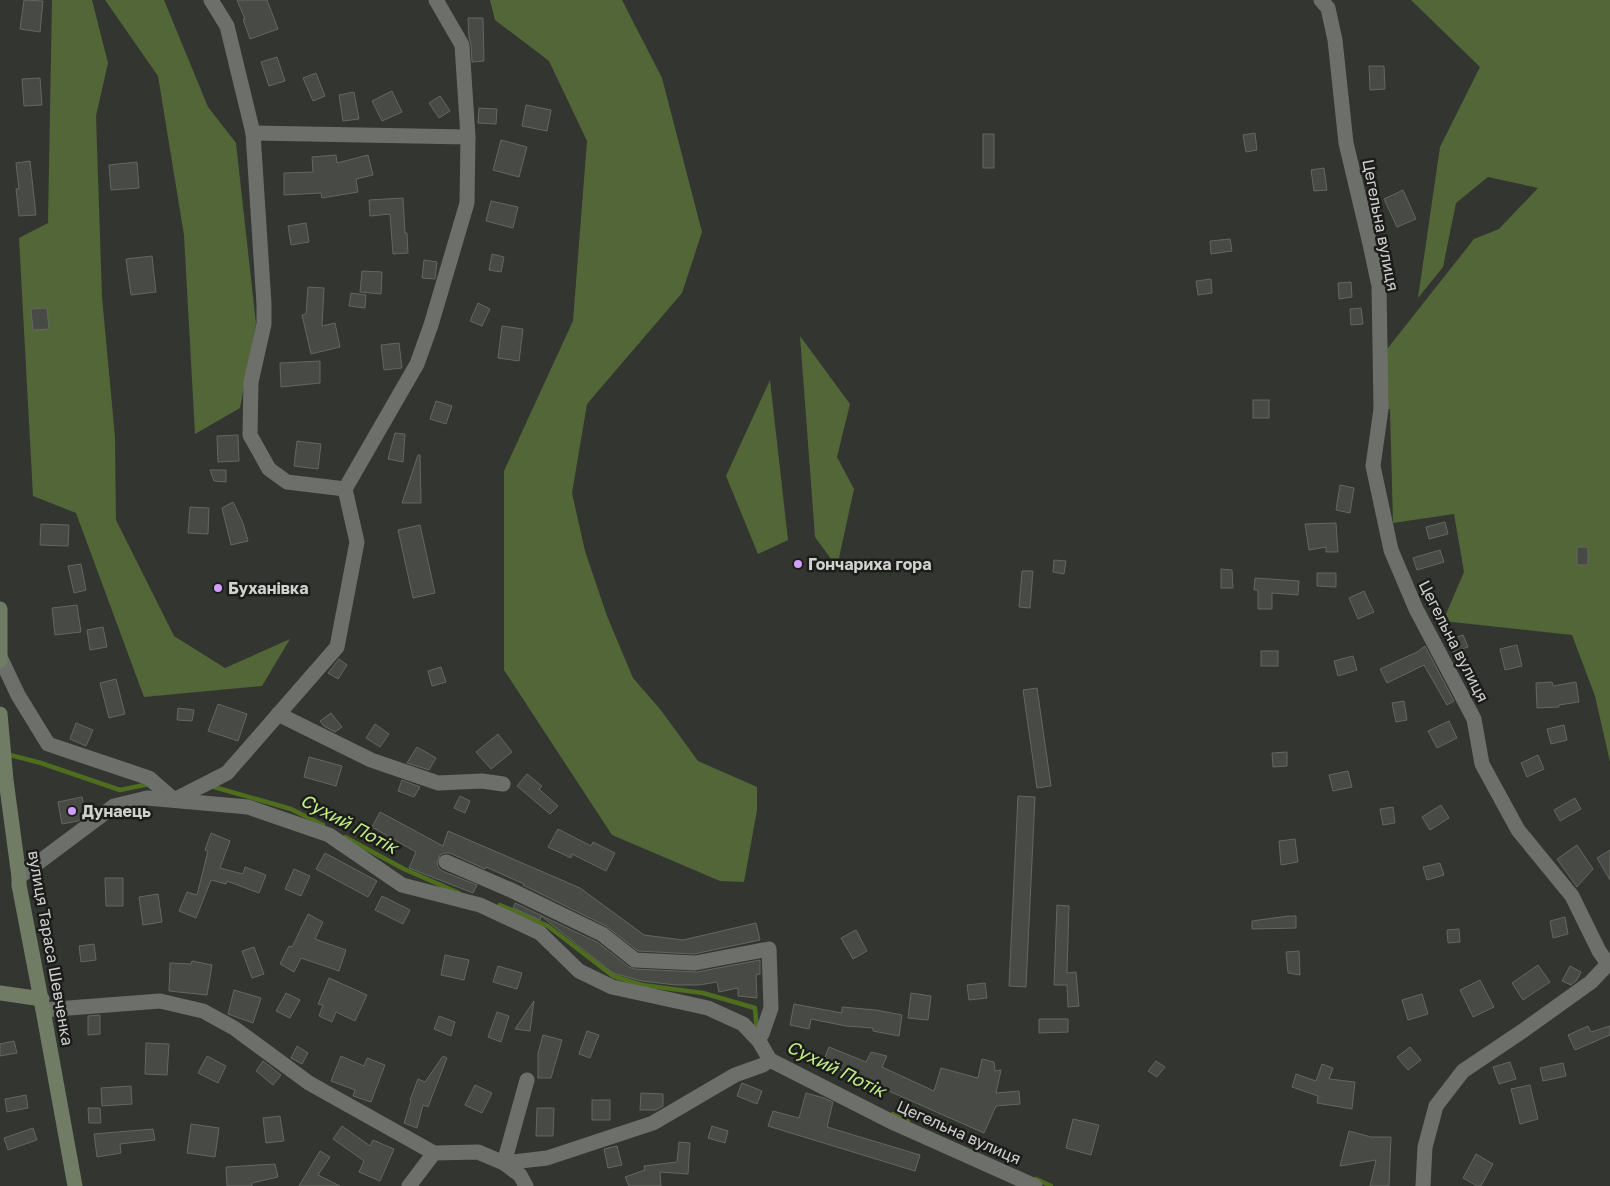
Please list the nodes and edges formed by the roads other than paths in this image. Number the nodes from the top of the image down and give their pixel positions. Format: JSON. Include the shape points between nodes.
{"nodes":[{"id":1,"x":211,"y":0,"type":"edge"},
{"id":2,"x":436,"y":0,"type":"edge"},
{"id":3,"x":1321,"y":0,"type":"edge"},
{"id":4,"x":253,"y":133,"type":"junction"},
{"id":5,"x":468,"y":137,"type":"junction"},
{"id":6,"x":345,"y":489,"type":"junction"},
{"id":7,"x":0,"y":609,"type":"edge"},
{"id":8,"x":0,"y":659,"type":"edge"},
{"id":9,"x":0,"y":714,"type":"edge"},
{"id":10,"x":278,"y":714,"type":"junction"},
{"id":11,"x":503,"y":784,"type":"dead end"},
{"id":12,"x":174,"y":800,"type":"junction"},
{"id":13,"x":446,"y":862,"type":"dead end"},
{"id":14,"x":19,"y":877,"type":"junction"},
{"id":15,"x":1609,"y":964,"type":"edge"},
{"id":16,"x":0,"y":993,"type":"edge"},
{"id":17,"x":42,"y":1005,"type":"junction"},
{"id":18,"x":762,"y":1034,"type":"dead end"},
{"id":19,"x":770,"y":1060,"type":"junction"},
{"id":20,"x":527,"y":1080,"type":"dead end"},
{"id":21,"x":434,"y":1153,"type":"junction"},
{"id":22,"x":504,"y":1163,"type":"junction"},
{"id":23,"x":75,"y":1186,"type":"edge"},
{"id":24,"x":409,"y":1186,"type":"edge"},
{"id":25,"x":526,"y":1186,"type":"edge"},
{"id":26,"x":1035,"y":1186,"type":"edge"},
{"id":27,"x":1423,"y":1186,"type":"edge"}],
"edges":[{"from":1,"to":4,"type":"street","via":[[227,26]]},
{"from":2,"to":5,"type":"street","via":[[462,45]]},
{"from":3,"to":15,"type":"street","name":"Цегельна вулиця","via":[[1328,8],[1335,40],[1346,143],[1379,286],[1381,410],[1373,466],[1391,550],[1416,609],[1474,719],[1482,764],[1518,830],[1572,896],[1599,951]]},
{"from":4,"to":5,"type":"street"},
{"from":4,"to":6,"type":"street","via":[[264,324],[251,382],[250,435],[269,469],[287,482]]},
{"from":5,"to":6,"type":"street","via":[[467,203],[431,325],[417,364]]},
{"from":6,"to":10,"type":"street","via":[[357,542],[337,647]]},
{"from":7,"to":8,"type":"street"},
{"from":8,"to":12,"type":"street","via":[[48,744],[149,778]]},
{"from":9,"to":14,"type":"street","name":"вулиця Тараса Шевченка"},
{"from":10,"to":11,"type":"street","via":[[371,760],[438,783],[482,781]]},
{"from":10,"to":12,"type":"street","via":[[227,773]]},
{"from":12,"to":14,"type":"street","via":[[147,798],[114,806]]},
{"from":12,"to":19,"type":"street","via":[[248,807],[329,834],[402,885],[480,905],[540,934],[579,971],[612,988],[708,1008],[743,1024],[760,1041]]},
{"from":13,"to":18,"type":"street","via":[[602,934],[635,960],[695,963],[769,949],[771,1008]]},
{"from":14,"to":17,"type":"street","name":"вулиця Тараса Шевченка"},
{"from":15,"to":27,"type":"street","name":"Цегельна вулиця","via":[[1591,982],[1463,1071],[1436,1106],[1425,1148]]},
{"from":16,"to":17,"type":"street"},
{"from":17,"to":21,"type":"street","via":[[160,1001],[203,1011],[234,1028],[309,1083]]},
{"from":17,"to":23,"type":"street","name":"вулиця Тараса Шевченка"},
{"from":19,"to":22,"type":"street","via":[[735,1075],[653,1123],[547,1158]]},
{"from":19,"to":26,"type":"street","name":"Цегельна вулиця","via":[[894,1123]]},
{"from":20,"to":22,"type":"street"},
{"from":21,"to":22,"type":"street","via":[[478,1152]]},
{"from":21,"to":24,"type":"street"},
{"from":22,"to":25,"type":"street","via":[[520,1175]]}]}
